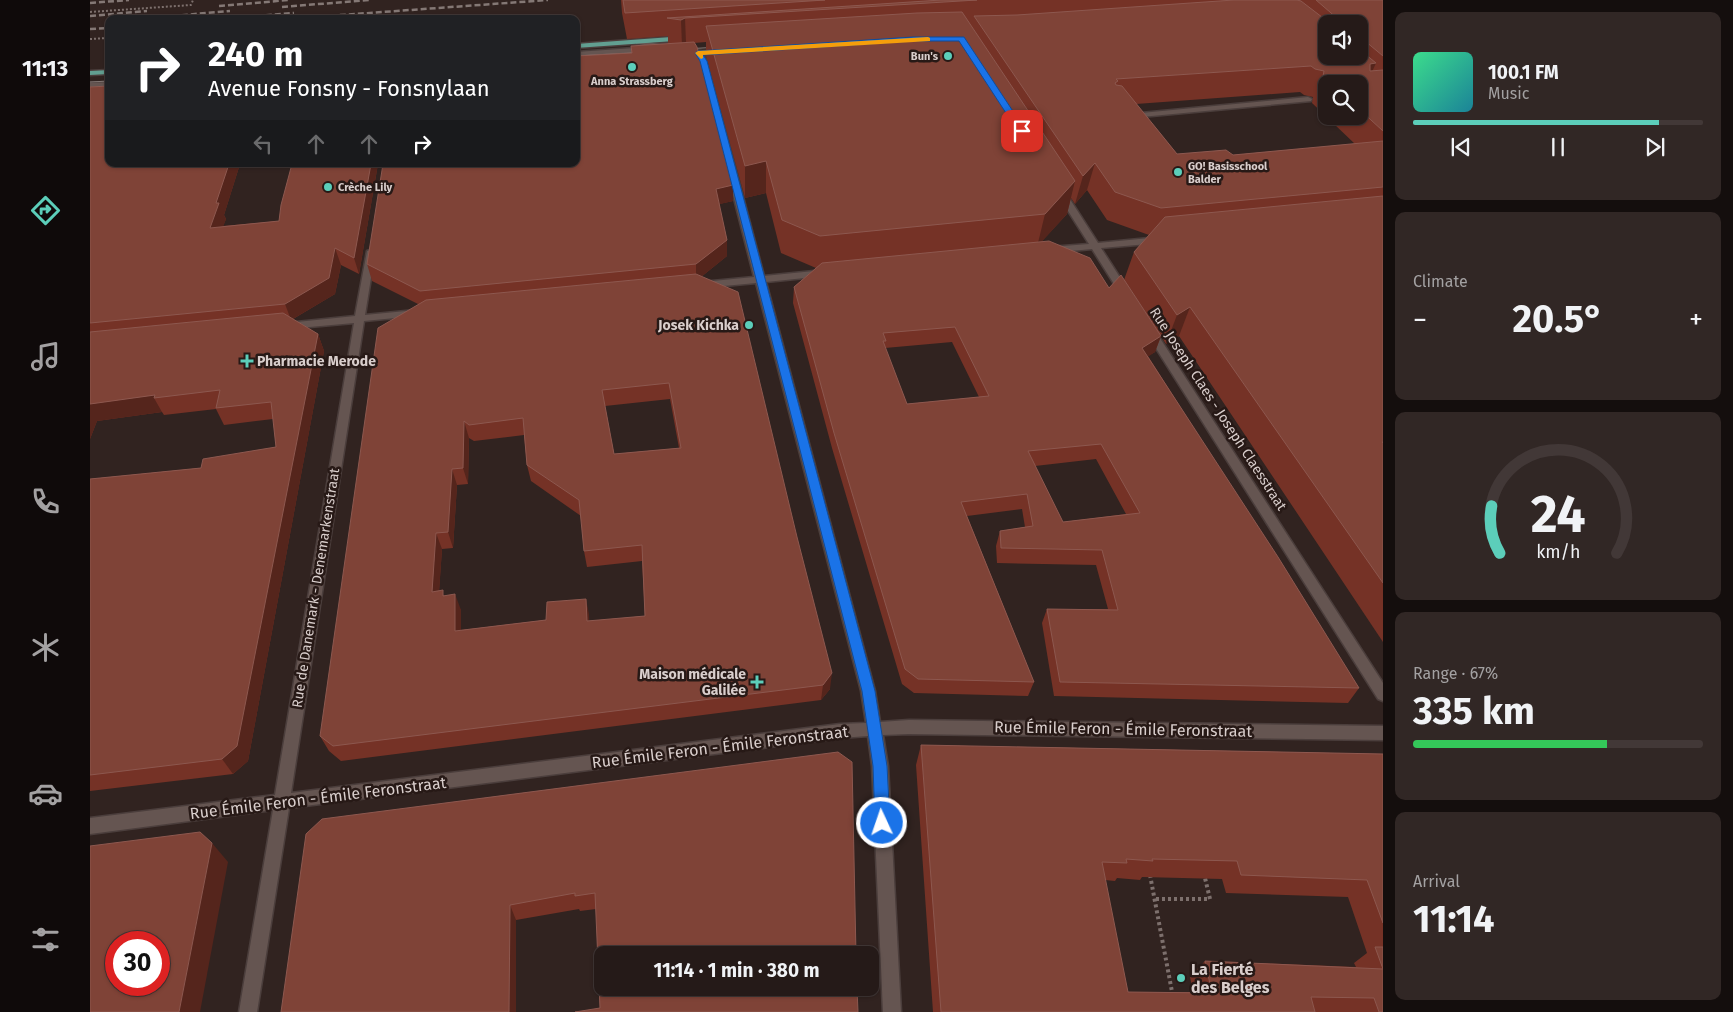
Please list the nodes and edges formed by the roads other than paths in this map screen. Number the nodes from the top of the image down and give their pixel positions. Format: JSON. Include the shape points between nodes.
{"nodes":[{"id":1,"x":697,"y":37,"type":"edge"},
{"id":2,"x":639,"y":42,"type":"junction"},
{"id":3,"x":580,"y":46,"type":"edge"},
{"id":4,"x":672,"y":48,"type":"junction"},
{"id":5,"x":731,"y":48,"type":"joint"},
{"id":6,"x":698,"y":53,"type":"junction"},
{"id":7,"x":580,"y":54,"type":"edge"},
{"id":8,"x":652,"y":56,"type":"edge"},
{"id":9,"x":661,"y":56,"type":"edge"},
{"id":10,"x":580,"y":61,"type":"edge"},
{"id":11,"x":90,"y":72,"type":"edge"},
{"id":12,"x":105,"y":72,"type":"edge"},
{"id":13,"x":105,"y":84,"type":"edge"},
{"id":14,"x":90,"y":85,"type":"edge"},
{"id":15,"x":105,"y":91,"type":"edge"},
{"id":16,"x":90,"y":92,"type":"edge"},
{"id":17,"x":1308,"y":98,"type":"dead end"},
{"id":18,"x":1122,"y":112,"type":"edge"},
{"id":19,"x":1053,"y":180,"type":"edge"},
{"id":20,"x":1167,"y":239,"type":"edge"},
{"id":21,"x":372,"y":242,"type":"edge"},
{"id":22,"x":1095,"y":246,"type":"junction"},
{"id":23,"x":1043,"y":251,"type":"edge"},
{"id":24,"x":835,"y":272,"type":"edge"},
{"id":25,"x":761,"y":280,"type":"junction"},
{"id":26,"x":695,"y":286,"type":"edge"},
{"id":27,"x":1133,"y":305,"type":"edge"},
{"id":28,"x":430,"y":312,"type":"edge"},
{"id":29,"x":360,"y":319,"type":"junction"},
{"id":30,"x":1144,"y":322,"type":"edge"},
{"id":31,"x":278,"y":327,"type":"edge"},
{"id":32,"x":1383,"y":695,"type":"edge"},
{"id":33,"x":874,"y":729,"type":"junction"},
{"id":34,"x":1383,"y":733,"type":"edge"},
{"id":35,"x":281,"y":803,"type":"junction"},
{"id":36,"x":90,"y":826,"type":"edge"},
{"id":37,"x":248,"y":1012,"type":"edge"},
{"id":38,"x":892,"y":1012,"type":"edge"}],
"edges":[{"from":1,"to":2,"type":"main road"},
{"from":2,"to":3,"type":"main road"},
{"from":2,"to":4,"type":"street"},
{"from":4,"to":5,"type":"street"},
{"from":4,"to":6,"type":"street"},
{"from":4,"to":7,"type":"street"},
{"from":5,"to":6,"type":"main road"},
{"from":6,"to":9,"type":"main road"},
{"from":6,"to":25,"type":"street","via":[[703,61]]},
{"from":8,"to":10,"type":"main road"},
{"from":11,"to":12,"type":"main road"},
{"from":13,"to":14,"type":"street"},
{"from":15,"to":16,"type":"main road"},
{"from":17,"to":18,"type":"street","via":[[1141,115]]},
{"from":19,"to":22,"type":"street","name":"Rue Joseph Claes - Joseph Claesstraat"},
{"from":20,"to":22,"type":"street"},
{"from":21,"to":29,"type":"street","name":"Rue de Danemark - Denemarkenstraat"},
{"from":22,"to":23,"type":"street"},
{"from":22,"to":27,"type":"street","name":"Rue Joseph Claes - Joseph Claesstraat"},
{"from":24,"to":25,"type":"street"},
{"from":25,"to":26,"type":"street"},
{"from":25,"to":33,"type":"street","via":[[868,691]]},
{"from":28,"to":29,"type":"street"},
{"from":29,"to":31,"type":"street"},
{"from":29,"to":35,"type":"street","name":"Rue de Danemark - Denemarkenstraat"},
{"from":30,"to":32,"type":"street","name":"Rue Joseph Claes - Joseph Claesstraat"},
{"from":33,"to":34,"type":"street","name":"Rue Émile Feron - Émile Feronstraat"},
{"from":33,"to":35,"type":"street","name":"Rue Émile Feron - Émile Feronstraat"},
{"from":33,"to":38,"type":"street","via":[[880,766]]},
{"from":35,"to":36,"type":"street","name":"Rue Émile Feron - Émile Feronstraat"},
{"from":35,"to":37,"type":"street","name":"Rue de Danemark - Denemarkenstraat"}]}
